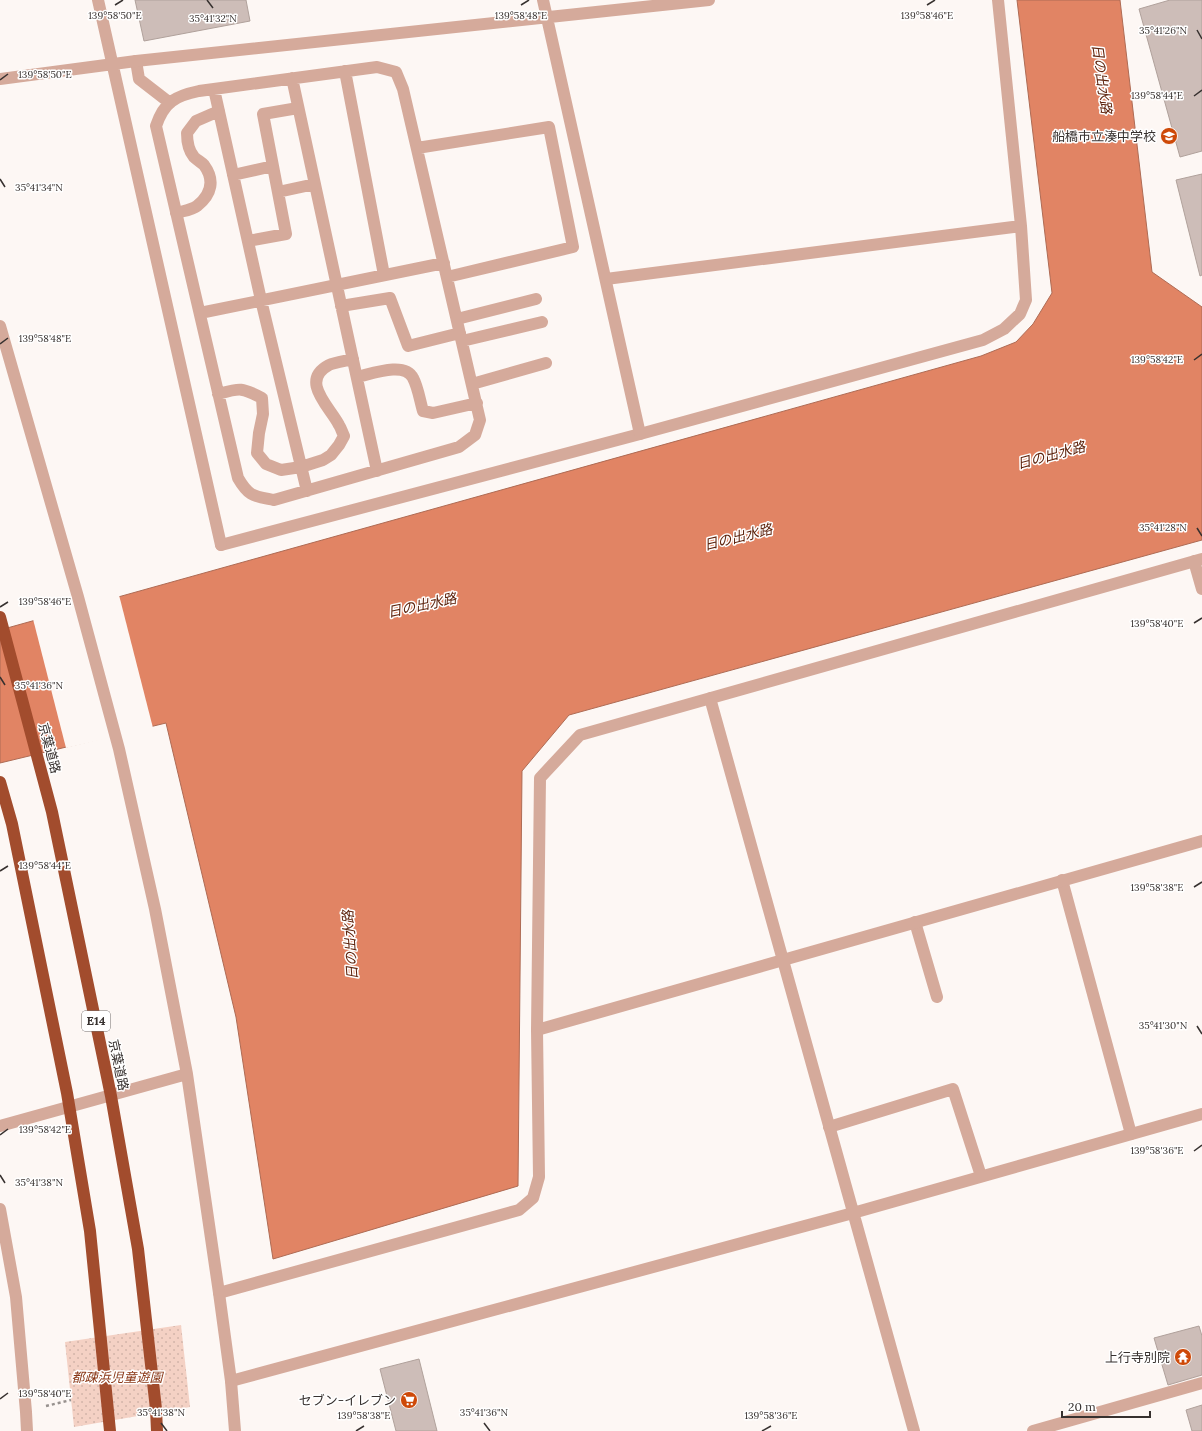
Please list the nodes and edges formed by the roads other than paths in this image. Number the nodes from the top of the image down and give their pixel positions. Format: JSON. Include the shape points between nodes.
{"nodes":[{"id":1,"x":98,"y":0,"type":"edge"},
{"id":2,"x":543,"y":0,"type":"edge"},
{"id":3,"x":709,"y":0,"type":"edge"},
{"id":4,"x":998,"y":0,"type":"edge"},
{"id":5,"x":547,"y":17,"type":"junction"},
{"id":6,"x":136,"y":61,"type":"junction"},
{"id":7,"x":112,"y":64,"type":"junction"},
{"id":8,"x":345,"y":71,"type":"junction"},
{"id":9,"x":292,"y":78,"type":"junction"},
{"id":10,"x":0,"y":79,"type":"edge"},
{"id":11,"x":214,"y":89,"type":"junction"},
{"id":12,"x":170,"y":103,"type":"junction"},
{"id":13,"x":298,"y":108,"type":"junction"},
{"id":14,"x":218,"y":111,"type":"junction"},
{"id":15,"x":417,"y":148,"type":"junction"},
{"id":16,"x":273,"y":166,"type":"junction"},
{"id":17,"x":233,"y":175,"type":"junction"},
{"id":18,"x":315,"y":184,"type":"junction"},
{"id":19,"x":278,"y":192,"type":"junction"},
{"id":20,"x":176,"y":213,"type":"junction"},
{"id":21,"x":1021,"y":226,"type":"junction"},
{"id":22,"x":248,"y":241,"type":"junction"},
{"id":23,"x":444,"y":263,"type":"junction"},
{"id":24,"x":384,"y":275,"type":"junction"},
{"id":25,"x":447,"y":277,"type":"junction"},
{"id":26,"x":606,"y":279,"type":"junction"},
{"id":27,"x":336,"y":285,"type":"junction"},
{"id":28,"x":536,"y":299,"type":"dead end"},
{"id":29,"x":261,"y":300,"type":"junction"},
{"id":30,"x":341,"y":306,"type":"junction"},
{"id":31,"x":200,"y":313,"type":"junction"},
{"id":32,"x":457,"y":319,"type":"junction"},
{"id":33,"x":542,"y":322,"type":"dead end"},
{"id":34,"x":0,"y":326,"type":"edge"},
{"id":35,"x":461,"y":337,"type":"junction"},
{"id":36,"x":353,"y":359,"type":"junction"},
{"id":37,"x":546,"y":363,"type":"dead end"},
{"id":38,"x":357,"y":377,"type":"junction"},
{"id":39,"x":472,"y":384,"type":"junction"},
{"id":40,"x":218,"y":394,"type":"junction"},
{"id":41,"x":477,"y":403,"type":"junction"},
{"id":42,"x":640,"y":434,"type":"junction"},
{"id":43,"x":301,"y":467,"type":"junction"},
{"id":44,"x":377,"y":471,"type":"junction"},
{"id":45,"x":307,"y":491,"type":"junction"},
{"id":46,"x":1198,"y":560,"type":"edge"},
{"id":47,"x":1202,"y":589,"type":"edge"},
{"id":48,"x":0,"y":618,"type":"edge"},
{"id":49,"x":710,"y":698,"type":"junction"},
{"id":50,"x":0,"y":782,"type":"edge"},
{"id":51,"x":1202,"y":840,"type":"edge"},
{"id":52,"x":1062,"y":880,"type":"junction"},
{"id":53,"x":916,"y":922,"type":"junction"},
{"id":54,"x":783,"y":960,"type":"junction"},
{"id":55,"x":937,"y":997,"type":"dead end"},
{"id":56,"x":537,"y":1030,"type":"junction"},
{"id":57,"x":187,"y":1074,"type":"junction"},
{"id":58,"x":1202,"y":1114,"type":"edge"},
{"id":59,"x":0,"y":1126,"type":"edge"},
{"id":60,"x":830,"y":1128,"type":"junction"},
{"id":61,"x":1131,"y":1134,"type":"junction"},
{"id":62,"x":981,"y":1176,"type":"junction"},
{"id":63,"x":0,"y":1209,"type":"edge"},
{"id":64,"x":853,"y":1213,"type":"junction"},
{"id":65,"x":219,"y":1293,"type":"junction"},
{"id":66,"x":231,"y":1381,"type":"junction"},
{"id":67,"x":1202,"y":1383,"type":"edge"},
{"id":68,"x":27,"y":1431,"type":"edge"},
{"id":69,"x":110,"y":1431,"type":"edge"},
{"id":70,"x":157,"y":1431,"type":"edge"},
{"id":71,"x":235,"y":1431,"type":"edge"},
{"id":72,"x":914,"y":1431,"type":"edge"},
{"id":73,"x":1033,"y":1431,"type":"edge"}],
"edges":[{"from":1,"to":7,"type":"street"},
{"from":2,"to":5,"type":"street"},
{"from":3,"to":5,"type":"street"},
{"from":4,"to":21,"type":"street"},
{"from":5,"to":6,"type":"street"},
{"from":5,"to":26,"type":"street"},
{"from":6,"to":7,"type":"street"},
{"from":6,"to":12,"type":"street","via":[[140,79]]},
{"from":7,"to":10,"type":"street"},
{"from":7,"to":42,"type":"street","via":[[221,545]]},
{"from":8,"to":9,"type":"street"},
{"from":8,"to":15,"type":"street","via":[[377,67],[396,72],[403,89]]},
{"from":8,"to":24,"type":"street"},
{"from":9,"to":11,"type":"street"},
{"from":9,"to":13,"type":"street"},
{"from":11,"to":12,"type":"street","via":[[182,94]]},
{"from":11,"to":14,"type":"street"},
{"from":12,"to":20,"type":"street","via":[[161,113],[156,126]]},
{"from":13,"to":16,"type":"street","via":[[263,114]]},
{"from":13,"to":18,"type":"street"},
{"from":14,"to":17,"type":"street"},
{"from":14,"to":20,"type":"street","via":[[196,121],[187,133],[187,144],[210,176],[212,187],[196,206]]},
{"from":15,"to":23,"type":"street"},
{"from":15,"to":25,"type":"street","via":[[549,127],[573,247]]},
{"from":16,"to":17,"type":"street"},
{"from":16,"to":19,"type":"street"},
{"from":17,"to":22,"type":"street"},
{"from":18,"to":19,"type":"street"},
{"from":18,"to":27,"type":"street"},
{"from":19,"to":22,"type":"street","via":[[286,234]]},
{"from":20,"to":31,"type":"street"},
{"from":21,"to":26,"type":"street"},
{"from":21,"to":42,"type":"street","via":[[1026,300],[1020,314],[1004,329],[983,340]]},
{"from":22,"to":29,"type":"street"},
{"from":23,"to":24,"type":"street"},
{"from":23,"to":25,"type":"street"},
{"from":24,"to":27,"type":"street"},
{"from":25,"to":32,"type":"street"},
{"from":26,"to":42,"type":"street"},
{"from":27,"to":29,"type":"street"},
{"from":27,"to":30,"type":"street"},
{"from":28,"to":32,"type":"street"},
{"from":29,"to":31,"type":"street"},
{"from":29,"to":43,"type":"street"},
{"from":30,"to":35,"type":"street","via":[[390,298],[408,346]]},
{"from":30,"to":36,"type":"street"},
{"from":31,"to":40,"type":"street"},
{"from":32,"to":35,"type":"street"},
{"from":33,"to":35,"type":"street"},
{"from":34,"to":57,"type":"street","via":[[119,749],[155,909]]},
{"from":35,"to":39,"type":"street"},
{"from":36,"to":38,"type":"street"},
{"from":36,"to":43,"type":"street","via":[[329,365],[319,372],[316,385],[320,398],[339,424],[344,436],[331,455]]},
{"from":37,"to":39,"type":"street"},
{"from":38,"to":41,"type":"street","via":[[395,369],[406,370],[413,376],[423,411],[433,412]]},
{"from":38,"to":44,"type":"street"},
{"from":39,"to":41,"type":"street"},
{"from":40,"to":43,"type":"street","via":[[239,388],[262,398],[263,414],[257,453],[266,464],[281,470]]},
{"from":40,"to":45,"type":"street","via":[[238,478],[245,490],[258,497],[274,500]]},
{"from":41,"to":44,"type":"street","via":[[480,420],[475,435],[459,447]]},
{"from":43,"to":45,"type":"street"},
{"from":44,"to":45,"type":"street"},
{"from":46,"to":47,"type":"street"},
{"from":46,"to":49,"type":"street"},
{"from":48,"to":70,"type":"highway","name":"京葉道路","number":"E14","bridge":true,"via":[[52,812],[111,1096],[138,1249]]},
{"from":49,"to":54,"type":"street"},
{"from":49,"to":56,"type":"street","via":[[580,735],[540,778]]},
{"from":50,"to":69,"type":"highway","bridge":true,"via":[[12,824],[67,1093],[90,1231]]},
{"from":51,"to":52,"type":"street"},
{"from":52,"to":53,"type":"street"},
{"from":52,"to":61,"type":"street"},
{"from":53,"to":54,"type":"street"},
{"from":53,"to":55,"type":"street"},
{"from":54,"to":56,"type":"street"},
{"from":54,"to":60,"type":"street"},
{"from":56,"to":65,"type":"street","via":[[539,1177],[533,1198],[519,1210]]},
{"from":57,"to":59,"type":"street"},
{"from":57,"to":65,"type":"street"},
{"from":58,"to":61,"type":"street"},
{"from":60,"to":62,"type":"street","via":[[953,1089]]},
{"from":60,"to":64,"type":"street"},
{"from":61,"to":62,"type":"street"},
{"from":62,"to":64,"type":"street"},
{"from":63,"to":68,"type":"street","via":[[16,1297]]},
{"from":64,"to":66,"type":"street"},
{"from":64,"to":72,"type":"street"},
{"from":65,"to":66,"type":"street"},
{"from":66,"to":71,"type":"street"},
{"from":67,"to":73,"type":"street"}]}
